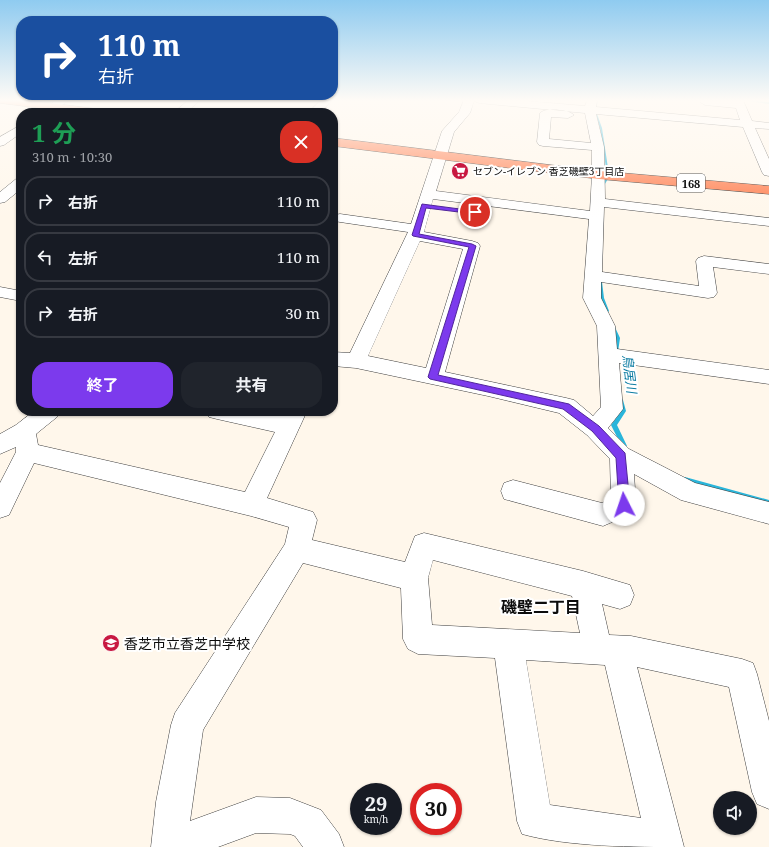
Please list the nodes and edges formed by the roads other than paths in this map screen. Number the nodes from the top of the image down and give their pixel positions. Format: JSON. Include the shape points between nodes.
{"nodes":[{"id":1,"x":445,"y":140,"type":"edge"},
{"id":2,"x":543,"y":140,"type":"edge"},
{"id":3,"x":597,"y":140,"type":"edge"},
{"id":4,"x":753,"y":140,"type":"edge"},
{"id":5,"x":338,"y":143,"type":"edge"},
{"id":6,"x":598,"y":147,"type":"junction"},
{"id":7,"x":439,"y":156,"type":"junction"},
{"id":8,"x":769,"y":172,"type":"edge"},
{"id":9,"x":606,"y":175,"type":"junction"},
{"id":10,"x":16,"y":186,"type":"edge"},
{"id":11,"x":769,"y":190,"type":"edge"},
{"id":12,"x":0,"y":199,"type":"edge"},
{"id":13,"x":426,"y":200,"type":"junction"},
{"id":14,"x":597,"y":209,"type":"junction"},
{"id":15,"x":488,"y":214,"type":"dead end"},
{"id":16,"x":340,"y":218,"type":"dead end"},
{"id":17,"x":769,"y":222,"type":"edge"},
{"id":18,"x":416,"y":232,"type":"junction"},
{"id":19,"x":769,"y":269,"type":"edge"},
{"id":20,"x":593,"y":276,"type":"junction"},
{"id":21,"x":0,"y":292,"type":"edge"},
{"id":22,"x":16,"y":295,"type":"edge"},
{"id":23,"x":608,"y":355,"type":"junction"},
{"id":24,"x":338,"y":359,"type":"edge"},
{"id":25,"x":356,"y":361,"type":"junction"},
{"id":26,"x":433,"y":377,"type":"junction"},
{"id":27,"x":769,"y":377,"type":"edge"},
{"id":28,"x":45,"y":416,"type":"edge"},
{"id":29,"x":264,"y":416,"type":"edge"},
{"id":30,"x":292,"y":419,"type":"edge"},
{"id":31,"x":596,"y":429,"type":"junction"},
{"id":32,"x":26,"y":441,"type":"junction"},
{"id":33,"x":0,"y":445,"type":"edge"},
{"id":34,"x":621,"y":456,"type":"junction"},
{"id":35,"x":513,"y":491,"type":"dead end"},
{"id":36,"x":251,"y":504,"type":"junction"},
{"id":37,"x":0,"y":507,"type":"edge"},
{"id":38,"x":769,"y":513,"type":"edge"},
{"id":39,"x":298,"y":549,"type":"junction"},
{"id":40,"x":414,"y":578,"type":"junction"},
{"id":41,"x":583,"y":585,"type":"junction"},
{"id":42,"x":620,"y":595,"type":"dead end"},
{"id":43,"x":508,"y":644,"type":"junction"},
{"id":44,"x":607,"y":650,"type":"junction"},
{"id":45,"x":765,"y":758,"type":"edge"},
{"id":46,"x":769,"y":792,"type":"edge"},
{"id":47,"x":665,"y":843,"type":"edge"},
{"id":48,"x":169,"y":847,"type":"edge"},
{"id":49,"x":326,"y":847,"type":"edge"}],
"edges":[{"from":1,"to":7,"type":"street"},
{"from":2,"to":6,"type":"street","via":[[543,142]]},
{"from":3,"to":6,"type":"street"},
{"from":4,"to":8,"type":"street"},
{"from":5,"to":7,"type":"highway","number":"168"},
{"from":6,"to":9,"type":"street"},
{"from":7,"to":9,"type":"highway","number":"168"},
{"from":7,"to":13,"type":"street"},
{"from":9,"to":11,"type":"highway","number":"168"},
{"from":9,"to":14,"type":"street"},
{"from":10,"to":12,"type":"street"},
{"from":13,"to":14,"type":"street"},
{"from":13,"to":15,"type":"street"},
{"from":13,"to":18,"type":"street"},
{"from":14,"to":17,"type":"street"},
{"from":14,"to":20,"type":"street"},
{"from":16,"to":18,"type":"street"},
{"from":18,"to":25,"type":"street"},
{"from":18,"to":26,"type":"street","via":[[472,246]]},
{"from":19,"to":20,"type":"street","via":[[704,261],[708,292]]},
{"from":20,"to":23,"type":"street","via":[[592,298],[606,326]]},
{"from":21,"to":22,"type":"street"},
{"from":23,"to":27,"type":"street"},
{"from":23,"to":31,"type":"street","via":[[612,409]]},
{"from":24,"to":25,"type":"street"},
{"from":25,"to":26,"type":"street"},
{"from":26,"to":31,"type":"street","via":[[566,406]]},
{"from":28,"to":32,"type":"street"},
{"from":29,"to":30,"type":"street"},
{"from":30,"to":36,"type":"street"},
{"from":31,"to":34,"type":"street"},
{"from":32,"to":33,"type":"street"},
{"from":32,"to":36,"type":"street"},
{"from":32,"to":37,"type":"street"},
{"from":34,"to":35,"type":"street","via":[[624,505],[603,515]]},
{"from":34,"to":38,"type":"street","via":[[690,492]]},
{"from":36,"to":39,"type":"street","via":[[304,520]]},
{"from":39,"to":40,"type":"street"},
{"from":39,"to":48,"type":"street","via":[[187,725]]},
{"from":40,"to":41,"type":"street","via":[[424,545]]},
{"from":40,"to":43,"type":"street","via":[[418,639]]},
{"from":41,"to":42,"type":"street"},
{"from":41,"to":44,"type":"street"},
{"from":43,"to":44,"type":"street"},
{"from":43,"to":47,"type":"street","via":[[535,821]]},
{"from":44,"to":45,"type":"street","via":[[631,651],[742,674]]},
{"from":44,"to":47,"type":"street"},
{"from":45,"to":46,"type":"street"},
{"from":48,"to":49,"type":"street","via":[[256,816],[290,816],[308,823]]}]}
